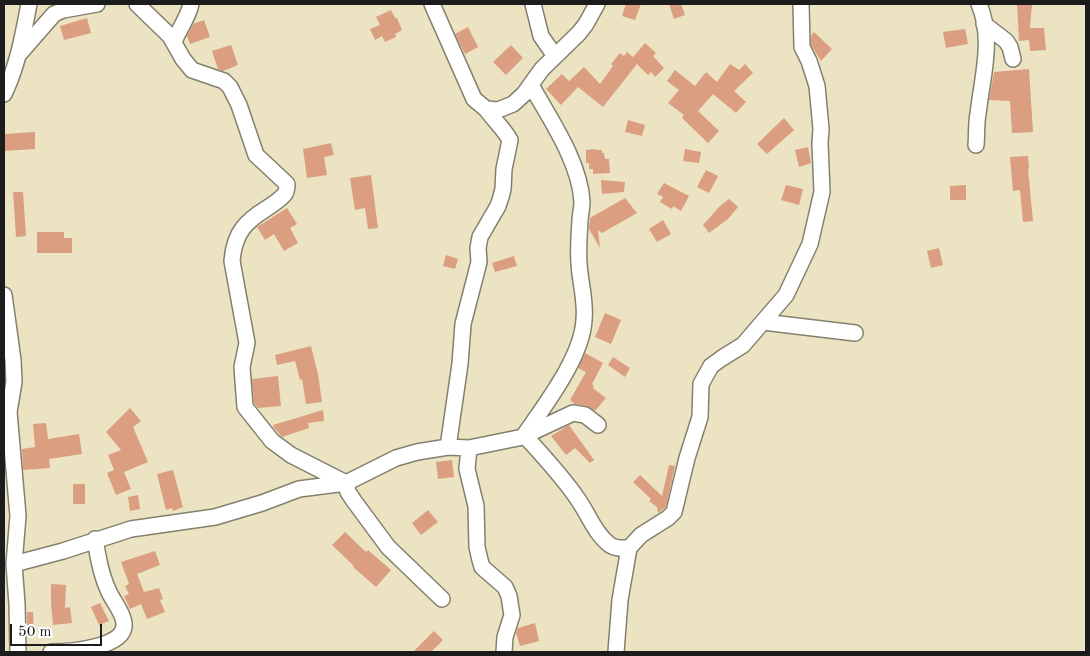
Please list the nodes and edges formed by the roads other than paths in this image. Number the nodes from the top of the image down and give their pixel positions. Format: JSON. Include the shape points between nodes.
{"nodes":[{"id":1,"x":29,"y":4,"type":"edge"},
{"id":2,"x":97,"y":4,"type":"edge"},
{"id":3,"x":137,"y":4,"type":"edge"},
{"id":4,"x":190,"y":4,"type":"edge"},
{"id":5,"x":432,"y":4,"type":"edge"},
{"id":6,"x":533,"y":4,"type":"edge"},
{"id":7,"x":597,"y":4,"type":"edge"},
{"id":8,"x":801,"y":4,"type":"edge"},
{"id":9,"x":979,"y":4,"type":"edge"},
{"id":10,"x":984,"y":24,"type":"junction"},
{"id":11,"x":174,"y":42,"type":"junction"},
{"id":12,"x":20,"y":53,"type":"junction"},
{"id":13,"x":555,"y":56,"type":"junction"},
{"id":14,"x":1013,"y":59,"type":"dead end"},
{"id":15,"x":530,"y":85,"type":"junction"},
{"id":16,"x":4,"y":94,"type":"edge"},
{"id":17,"x":486,"y":109,"type":"junction"},
{"id":18,"x":976,"y":145,"type":"dead end"},
{"id":19,"x":4,"y":295,"type":"edge"},
{"id":20,"x":763,"y":322,"type":"junction"},
{"id":21,"x":854,"y":333,"type":"dead end"},
{"id":22,"x":598,"y":425,"type":"dead end"},
{"id":23,"x":524,"y":436,"type":"junction"},
{"id":24,"x":448,"y":447,"type":"junction"},
{"id":25,"x":469,"y":448,"type":"junction"},
{"id":26,"x":346,"y":483,"type":"junction"},
{"id":27,"x":95,"y":539,"type":"junction"},
{"id":28,"x":629,"y":548,"type":"junction"},
{"id":29,"x":14,"y":564,"type":"junction"},
{"id":30,"x":442,"y":599,"type":"dead end"},
{"id":31,"x":18,"y":652,"type":"edge"},
{"id":32,"x":51,"y":652,"type":"edge"},
{"id":33,"x":504,"y":652,"type":"edge"},
{"id":34,"x":616,"y":652,"type":"edge"}],
"edges":[{"from":1,"to":12,"type":"street"},
{"from":2,"to":12,"type":"street","via":[[54,14]]},
{"from":3,"to":11,"type":"street"},
{"from":4,"to":11,"type":"street"},
{"from":5,"to":17,"type":"street","via":[[470,92]]},
{"from":6,"to":13,"type":"street","via":[[541,36]]},
{"from":7,"to":13,"type":"street","via":[[586,24]]},
{"from":8,"to":20,"type":"street","via":[[802,47],[817,86],[822,192],[810,244],[786,295]]},
{"from":9,"to":10,"type":"street"},
{"from":10,"to":14,"type":"street","via":[[1010,47]]},
{"from":10,"to":18,"type":"street","via":[[986,59]]},
{"from":11,"to":26,"type":"street","via":[[192,70],[224,81],[230,87],[256,155],[287,184],[285,195],[251,218],[233,248],[232,261],[247,343],[242,367],[245,407],[272,441],[291,455]]},
{"from":12,"to":16,"type":"street"},
{"from":13,"to":15,"type":"street"},
{"from":15,"to":17,"type":"street","via":[[513,104],[498,110]]},
{"from":15,"to":23,"type":"street","via":[[571,158],[578,180],[582,203],[579,263],[585,305],[576,353]]},
{"from":17,"to":24,"type":"street","via":[[510,140],[501,197],[480,237],[479,262],[463,324]]},
{"from":19,"to":29,"type":"street","via":[[14,382],[9,412],[18,516]]},
{"from":20,"to":21,"type":"street"},
{"from":20,"to":28,"type":"street","via":[[743,345],[711,366],[700,384],[700,417],[674,512],[641,535]]},
{"from":22,"to":23,"type":"street","via":[[585,415],[573,413]]},
{"from":23,"to":25,"type":"street"},
{"from":23,"to":28,"type":"street","via":[[577,497],[596,530],[610,545]]},
{"from":24,"to":25,"type":"street"},
{"from":24,"to":26,"type":"street","via":[[396,458]]},
{"from":25,"to":33,"type":"street","via":[[468,469],[476,506],[480,560],[482,567],[505,587],[509,596],[512,616]]},
{"from":26,"to":27,"type":"street","via":[[299,489],[262,504],[215,517],[131,529]]},
{"from":26,"to":30,"type":"street","via":[[348,492],[388,547]]},
{"from":27,"to":29,"type":"street"},
{"from":27,"to":32,"type":"street","via":[[101,573],[122,617],[123,629],[113,641],[66,652]]},
{"from":28,"to":34,"type":"street"},
{"from":29,"to":31,"type":"street"}]}
